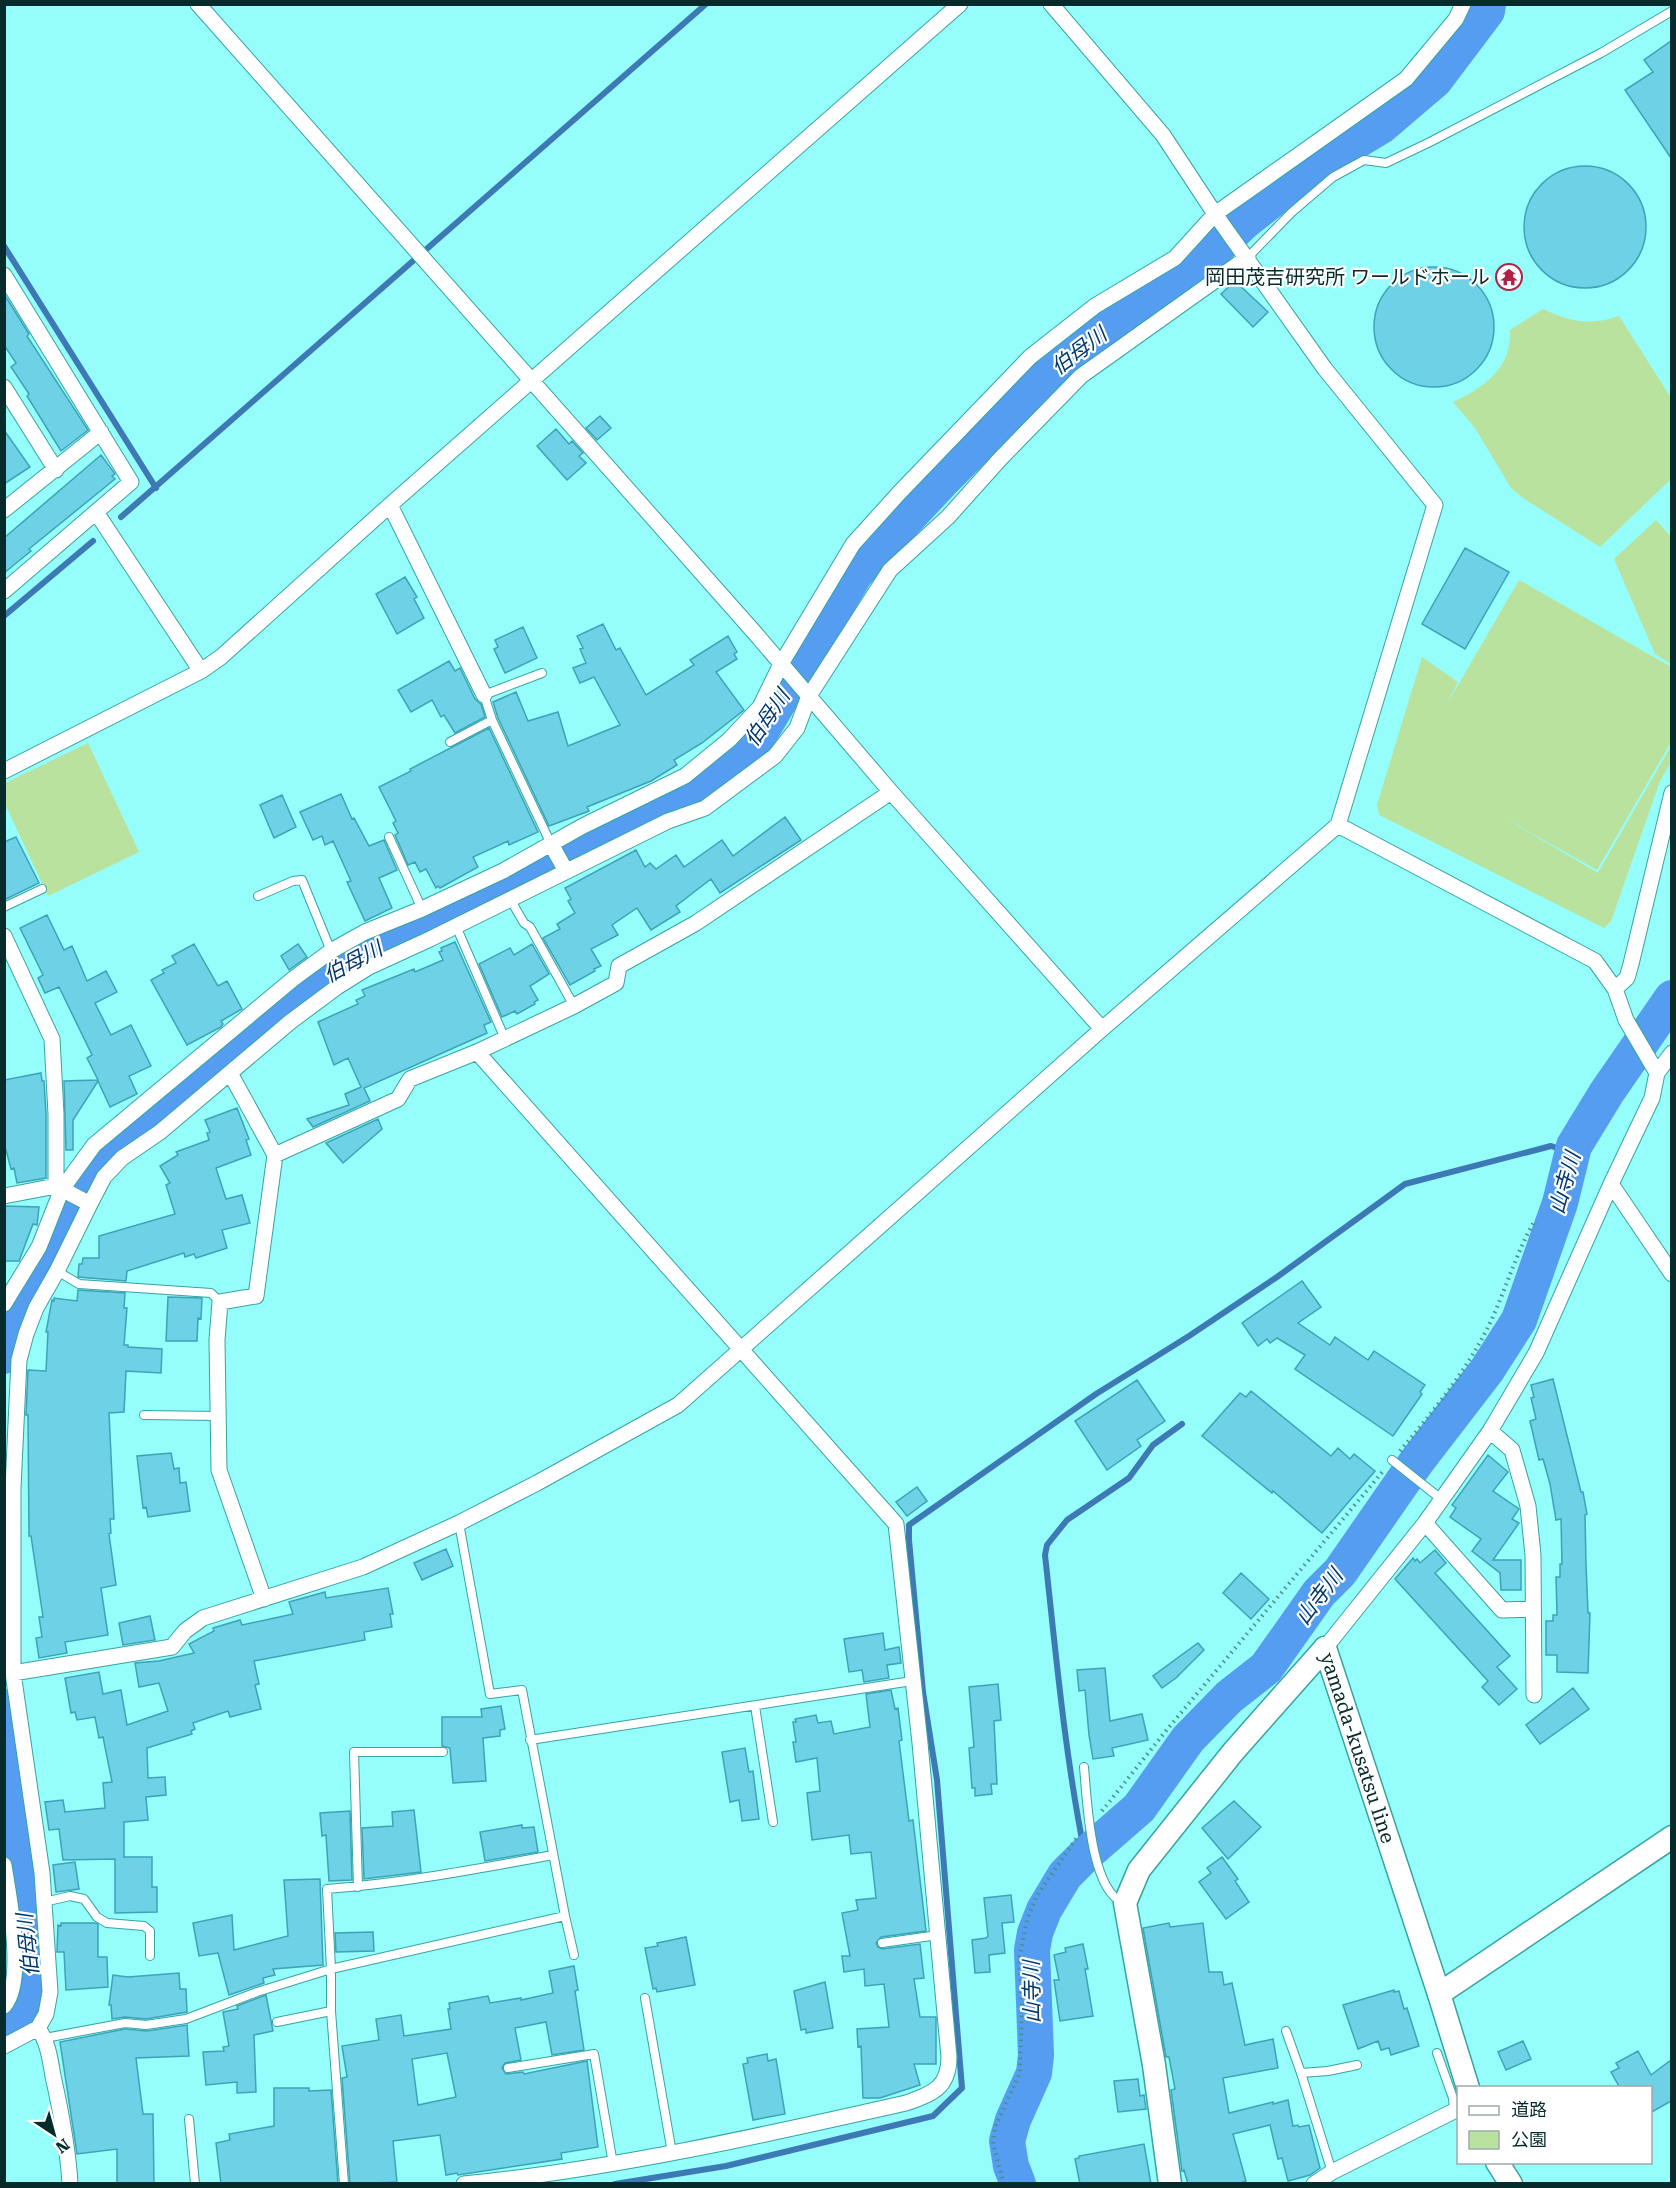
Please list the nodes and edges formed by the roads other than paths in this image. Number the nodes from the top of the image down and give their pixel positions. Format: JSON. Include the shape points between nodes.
{"nodes":[{"id":1,"x":198,"y":4,"type":"edge"},
{"id":2,"x":960,"y":4,"type":"edge"},
{"id":3,"x":1051,"y":4,"type":"edge"},
{"id":4,"x":1463,"y":4,"type":"edge"},
{"id":5,"x":1671,"y":11,"type":"edge"},
{"id":6,"x":1215,"y":214,"type":"junction"},
{"id":7,"x":1248,"y":257,"type":"junction"},
{"id":8,"x":4,"y":275,"type":"edge"},
{"id":9,"x":530,"y":381,"type":"junction"},
{"id":10,"x":4,"y":387,"type":"edge"},
{"id":11,"x":100,"y":432,"type":"junction"},
{"id":12,"x":56,"y":470,"type":"junction"},
{"id":13,"x":390,"y":505,"type":"junction"},
{"id":14,"x":4,"y":510,"type":"edge"},
{"id":15,"x":96,"y":512,"type":"junction"},
{"id":16,"x":4,"y":591,"type":"edge"},
{"id":17,"x":785,"y":668,"type":"junction"},
{"id":18,"x":201,"y":671,"type":"junction"},
{"id":19,"x":542,"y":673,"type":"dead end"},
{"id":20,"x":806,"y":693,"type":"junction"},
{"id":21,"x":484,"y":695,"type":"junction"},
{"id":22,"x":492,"y":720,"type":"junction"},
{"id":23,"x":450,"y":742,"type":"dead end"},
{"id":24,"x":4,"y":771,"type":"edge"},
{"id":25,"x":891,"y":792,"type":"junction"},
{"id":26,"x":1671,"y":792,"type":"edge"},
{"id":27,"x":1338,"y":825,"type":"junction"},
{"id":28,"x":389,"y":837,"type":"dead end"},
{"id":29,"x":551,"y":844,"type":"junction"},
{"id":30,"x":566,"y":872,"type":"junction"},
{"id":31,"x":42,"y":890,"type":"dead end"},
{"id":32,"x":258,"y":896,"type":"dead end"},
{"id":33,"x":510,"y":899,"type":"junction"},
{"id":34,"x":4,"y":907,"type":"edge"},
{"id":35,"x":422,"y":909,"type":"junction"},
{"id":36,"x":456,"y":926,"type":"junction"},
{"id":37,"x":4,"y":936,"type":"edge"},
{"id":38,"x":331,"y":951,"type":"junction"},
{"id":39,"x":1615,"y":988,"type":"junction"},
{"id":40,"x":574,"y":1006,"type":"junction"},
{"id":41,"x":1102,"y":1029,"type":"junction"},
{"id":42,"x":505,"y":1039,"type":"junction"},
{"id":43,"x":477,"y":1052,"type":"junction"},
{"id":44,"x":1671,"y":1053,"type":"edge"},
{"id":45,"x":1653,"y":1067,"type":"junction"},
{"id":46,"x":230,"y":1073,"type":"junction"},
{"id":47,"x":275,"y":1155,"type":"junction"},
{"id":48,"x":1611,"y":1184,"type":"junction"},
{"id":49,"x":59,"y":1187,"type":"junction"},
{"id":50,"x":4,"y":1196,"type":"edge"},
{"id":51,"x":90,"y":1204,"type":"junction"},
{"id":52,"x":57,"y":1271,"type":"junction"},
{"id":53,"x":1671,"y":1274,"type":"edge"},
{"id":54,"x":220,"y":1302,"type":"junction"},
{"id":55,"x":4,"y":1304,"type":"edge"},
{"id":56,"x":740,"y":1350,"type":"junction"},
{"id":57,"x":144,"y":1415,"type":"dead end"},
{"id":58,"x":218,"y":1416,"type":"junction"},
{"id":59,"x":1490,"y":1431,"type":"junction"},
{"id":60,"x":9,"y":1450,"type":"edge"},
{"id":61,"x":1392,"y":1460,"type":"road end"},
{"id":62,"x":1442,"y":1499,"type":"junction"},
{"id":63,"x":459,"y":1523,"type":"junction"},
{"id":64,"x":1425,"y":1523,"type":"junction"},
{"id":65,"x":264,"y":1599,"type":"junction"},
{"id":66,"x":1533,"y":1609,"type":"junction"},
{"id":67,"x":1325,"y":1648,"type":"junction"},
{"id":68,"x":13,"y":1673,"type":"junction"},
{"id":69,"x":912,"y":1681,"type":"junction"},
{"id":70,"x":1534,"y":1695,"type":"dead end"},
{"id":71,"x":754,"y":1706,"type":"junction"},
{"id":72,"x":530,"y":1740,"type":"junction"},
{"id":73,"x":443,"y":1752,"type":"dead end"},
{"id":74,"x":1084,"y":1767,"type":"dead end"},
{"id":75,"x":773,"y":1822,"type":"dead end"},
{"id":76,"x":1671,"y":1837,"type":"edge"},
{"id":77,"x":553,"y":1855,"type":"junction"},
{"id":78,"x":4,"y":1865,"type":"edge"},
{"id":79,"x":358,"y":1887,"type":"junction"},
{"id":80,"x":44,"y":1902,"type":"junction"},
{"id":81,"x":1125,"y":1903,"type":"junction"},
{"id":82,"x":566,"y":1916,"type":"junction"},
{"id":83,"x":938,"y":1935,"type":"junction"},
{"id":84,"x":882,"y":1943,"type":"dead end"},
{"id":85,"x":574,"y":1954,"type":"dead end"},
{"id":86,"x":150,"y":1956,"type":"dead end"},
{"id":87,"x":331,"y":1970,"type":"junction"},
{"id":88,"x":1439,"y":1994,"type":"junction"},
{"id":89,"x":645,"y":1998,"type":"dead end"},
{"id":90,"x":4,"y":2006,"type":"edge"},
{"id":91,"x":331,"y":2011,"type":"junction"},
{"id":92,"x":277,"y":2022,"type":"dead end"},
{"id":93,"x":1286,"y":2031,"type":"dead end"},
{"id":94,"x":42,"y":2033,"type":"junction"},
{"id":95,"x":4,"y":2046,"type":"edge"},
{"id":96,"x":1437,"y":2053,"type":"dead end"},
{"id":97,"x":1357,"y":2065,"type":"dead end"},
{"id":98,"x":508,"y":2068,"type":"dead end"},
{"id":99,"x":1301,"y":2073,"type":"junction"},
{"id":100,"x":1467,"y":2086,"type":"edge"},
{"id":101,"x":1456,"y":2110,"type":"edge"},
{"id":102,"x":189,"y":2118,"type":"dead end"},
{"id":103,"x":672,"y":2153,"type":"junction"},
{"id":104,"x":614,"y":2164,"type":"junction"},
{"id":105,"x":1498,"y":2164,"type":"edge"},
{"id":106,"x":1332,"y":2172,"type":"junction"},
{"id":107,"x":70,"y":2184,"type":"edge"},
{"id":108,"x":195,"y":2184,"type":"edge"},
{"id":109,"x":344,"y":2184,"type":"edge"},
{"id":110,"x":464,"y":2184,"type":"edge"},
{"id":111,"x":1170,"y":2184,"type":"edge"},
{"id":112,"x":1314,"y":2184,"type":"edge"},
{"id":113,"x":1511,"y":2184,"type":"edge"}],
"edges":[{"from":1,"to":9,"type":"street"},
{"from":2,"to":9,"type":"street"},
{"from":3,"to":6,"type":"street","via":[[1163,135]]},
{"from":4,"to":6,"type":"street","via":[[1456,19],[1406,79]]},
{"from":5,"to":7,"type":"lane","via":[[1601,53],[1430,142],[1386,163],[1364,160],[1333,177]]},
{"from":6,"to":7,"type":"street"},
{"from":6,"to":17,"type":"street","via":[[1175,258],[1055,335],[900,492],[853,544]]},
{"from":7,"to":20,"type":"street","via":[[1081,376],[948,517],[890,570]]},
{"from":7,"to":27,"type":"street","via":[[1325,369],[1435,505]]},
{"from":8,"to":11,"type":"street"},
{"from":9,"to":13,"type":"street"},
{"from":9,"to":17,"type":"street"},
{"from":10,"to":12,"type":"street"},
{"from":11,"to":12,"type":"street"},
{"from":11,"to":15,"type":"street","via":[[131,482]]},
{"from":12,"to":14,"type":"street"},
{"from":13,"to":18,"type":"street"},
{"from":13,"to":21,"type":"street"},
{"from":15,"to":16,"type":"street"},
{"from":15,"to":18,"type":"street"},
{"from":17,"to":20,"type":"street"},
{"from":17,"to":29,"type":"street","via":[[760,706],[729,740],[685,776]]},
{"from":18,"to":24,"type":"street"},
{"from":19,"to":21,"type":"lane"},
{"from":20,"to":25,"type":"street"},
{"from":20,"to":30,"type":"street","via":[[797,728],[775,756],[747,779],[705,808],[668,821]]},
{"from":21,"to":22,"type":"lane"},
{"from":22,"to":23,"type":"lane"},
{"from":22,"to":29,"type":"lane"},
{"from":25,"to":40,"type":"street","via":[[696,923],[619,966],[616,983]]},
{"from":25,"to":41,"type":"street"},
{"from":26,"to":39,"type":"street","via":[[1631,964],[1627,978]]},
{"from":27,"to":39,"type":"street","via":[[1595,961]]},
{"from":27,"to":41,"type":"street"},
{"from":28,"to":35,"type":"lane"},
{"from":29,"to":30,"type":"street"},
{"from":29,"to":35,"type":"street"},
{"from":30,"to":33,"type":"street"},
{"from":31,"to":34,"type":"lane"},
{"from":32,"to":38,"type":"lane","via":[[293,880],[302,880]]},
{"from":33,"to":36,"type":"street"},
{"from":33,"to":40,"type":"lane"},
{"from":35,"to":38,"type":"street","via":[[365,932]]},
{"from":36,"to":42,"type":"lane"},
{"from":36,"to":46,"type":"street","via":[[337,987]]},
{"from":37,"to":49,"type":"street","via":[[52,1039]]},
{"from":38,"to":49,"type":"street","via":[[93,1145]]},
{"from":39,"to":45,"type":"street","via":[[1626,1020]]},
{"from":40,"to":42,"type":"street"},
{"from":41,"to":56,"type":"street"},
{"from":42,"to":43,"type":"street"},
{"from":43,"to":47,"type":"street","via":[[410,1079],[398,1100]]},
{"from":43,"to":56,"type":"street"},
{"from":44,"to":45,"type":"street"},
{"from":45,"to":48,"type":"street","via":[[1652,1098]]},
{"from":46,"to":47,"type":"street"},
{"from":46,"to":51,"type":"street","via":[[160,1132],[122,1158],[104,1178]]},
{"from":47,"to":54,"type":"street","via":[[256,1296]]},
{"from":48,"to":53,"type":"street"},
{"from":48,"to":59,"type":"street","via":[[1536,1353]]},
{"from":49,"to":50,"type":"street"},
{"from":49,"to":51,"type":"street"},
{"from":49,"to":55,"type":"street","via":[[39,1247]]},
{"from":51,"to":52,"type":"street"},
{"from":52,"to":54,"type":"lane","via":[[79,1284],[211,1293]]},
{"from":52,"to":60,"type":"street","via":[[36,1308],[21,1352]]},
{"from":54,"to":58,"type":"street"},
{"from":56,"to":63,"type":"street","via":[[678,1405]]},
{"from":56,"to":69,"type":"street","via":[[896,1524]]},
{"from":57,"to":58,"type":"lane"},
{"from":58,"to":65,"type":"street","via":[[219,1470]]},
{"from":59,"to":62,"type":"street"},
{"from":59,"to":66,"type":"street","via":[[1512,1450],[1528,1506]]},
{"from":60,"to":68,"type":"street"},
{"from":61,"to":62,"type":"lane"},
{"from":62,"to":64,"type":"street"},
{"from":63,"to":65,"type":"street","via":[[363,1567]]},
{"from":63,"to":72,"type":"lane","via":[[490,1694],[522,1690]]},
{"from":64,"to":66,"type":"street","via":[[1502,1610]]},
{"from":64,"to":67,"type":"street"},
{"from":65,"to":68,"type":"street","via":[[203,1618],[172,1647]]},
{"from":66,"to":70,"type":"street"},
{"from":67,"to":81,"type":"main road","name":"yamada-kusatsu line","via":[[1233,1752],[1139,1870]]},
{"from":67,"to":88,"type":"main road","name":"yamada-kusatsu line"},
{"from":68,"to":80,"type":"street"},
{"from":69,"to":71,"type":"lane"},
{"from":69,"to":83,"type":"street"},
{"from":71,"to":72,"type":"lane"},
{"from":71,"to":75,"type":"lane"},
{"from":72,"to":77,"type":"lane"},
{"from":73,"to":79,"type":"lane","via":[[354,1752]]},
{"from":74,"to":81,"type":"lane","via":[[1090,1834],[1104,1886],[1116,1900]]},
{"from":76,"to":88,"type":"main road"},
{"from":77,"to":79,"type":"lane"},
{"from":77,"to":82,"type":"lane"},
{"from":78,"to":90,"type":"street","via":[[15,1957],[13,1991]]},
{"from":79,"to":87,"type":"lane","via":[[327,1889]]},
{"from":80,"to":86,"type":"lane","via":[[70,1896],[84,1899],[97,1917],[107,1923],[144,1926],[150,1931]]},
{"from":80,"to":94,"type":"street","via":[[50,1992]]},
{"from":81,"to":111,"type":"main road","via":[[1154,2065]]},
{"from":82,"to":85,"type":"lane"},
{"from":82,"to":87,"type":"lane"},
{"from":83,"to":84,"type":"lane"},
{"from":83,"to":103,"type":"street","via":[[949,2071],[936,2090],[906,2103]]},
{"from":87,"to":91,"type":"lane"},
{"from":87,"to":94,"type":"lane","via":[[186,2019]]},
{"from":88,"to":100,"type":"main road","name":"yamada-kusatsu line"},
{"from":89,"to":103,"type":"lane"},
{"from":91,"to":92,"type":"lane"},
{"from":91,"to":109,"type":"lane"},
{"from":93,"to":99,"type":"lane"},
{"from":94,"to":95,"type":"street"},
{"from":94,"to":107,"type":"street","via":[[59,2101]]},
{"from":96,"to":101,"type":"lane"},
{"from":97,"to":99,"type":"lane"},
{"from":98,"to":104,"type":"lane","via":[[594,2054]]},
{"from":99,"to":106,"type":"lane"},
{"from":101,"to":106,"type":"street"},
{"from":102,"to":108,"type":"lane"},
{"from":103,"to":104,"type":"street"},
{"from":104,"to":110,"type":"street"},
{"from":105,"to":113,"type":"main road"},
{"from":106,"to":112,"type":"street"}]}
